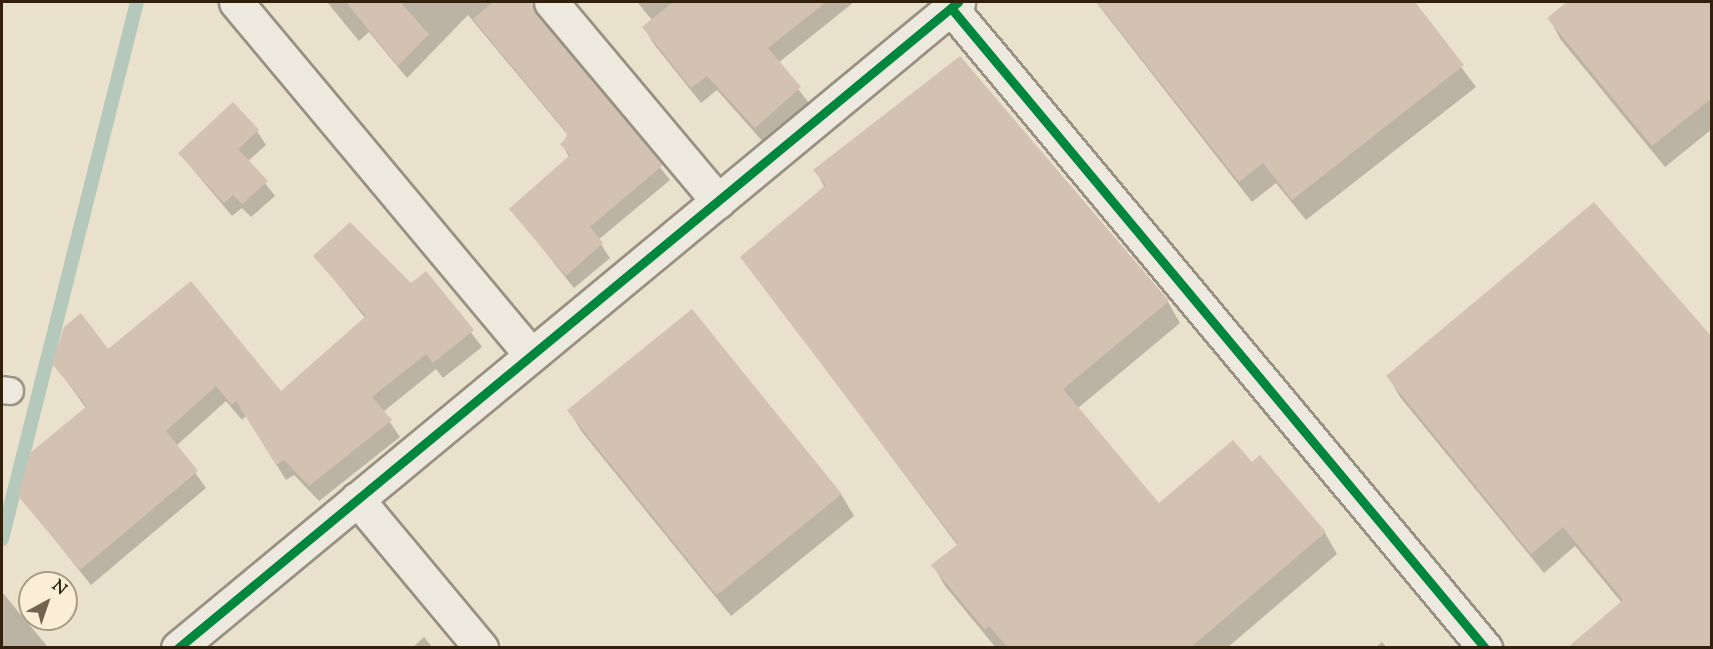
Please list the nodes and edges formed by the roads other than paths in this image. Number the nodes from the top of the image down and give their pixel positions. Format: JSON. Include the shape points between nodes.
{"nodes":[{"id":1,"x":236,"y":2,"type":"edge"},
{"id":2,"x":551,"y":2,"type":"edge"},
{"id":3,"x":954,"y":5,"type":"edge"},
{"id":4,"x":718,"y":201,"type":"junction"},
{"id":5,"x":530,"y":353,"type":"junction"},
{"id":6,"x":357,"y":499,"type":"junction"},
{"id":7,"x":178,"y":648,"type":"edge"},
{"id":8,"x":481,"y":648,"type":"edge"},
{"id":9,"x":1485,"y":648,"type":"edge"}],
"edges":[{"from":1,"to":5,"type":"street"},
{"from":2,"to":4,"type":"street"},
{"from":3,"to":4,"type":"street"},
{"from":3,"to":9,"type":"street"},
{"from":4,"to":5,"type":"street"},
{"from":5,"to":6,"type":"street"},
{"from":6,"to":7,"type":"street"},
{"from":6,"to":8,"type":"street"}]}
